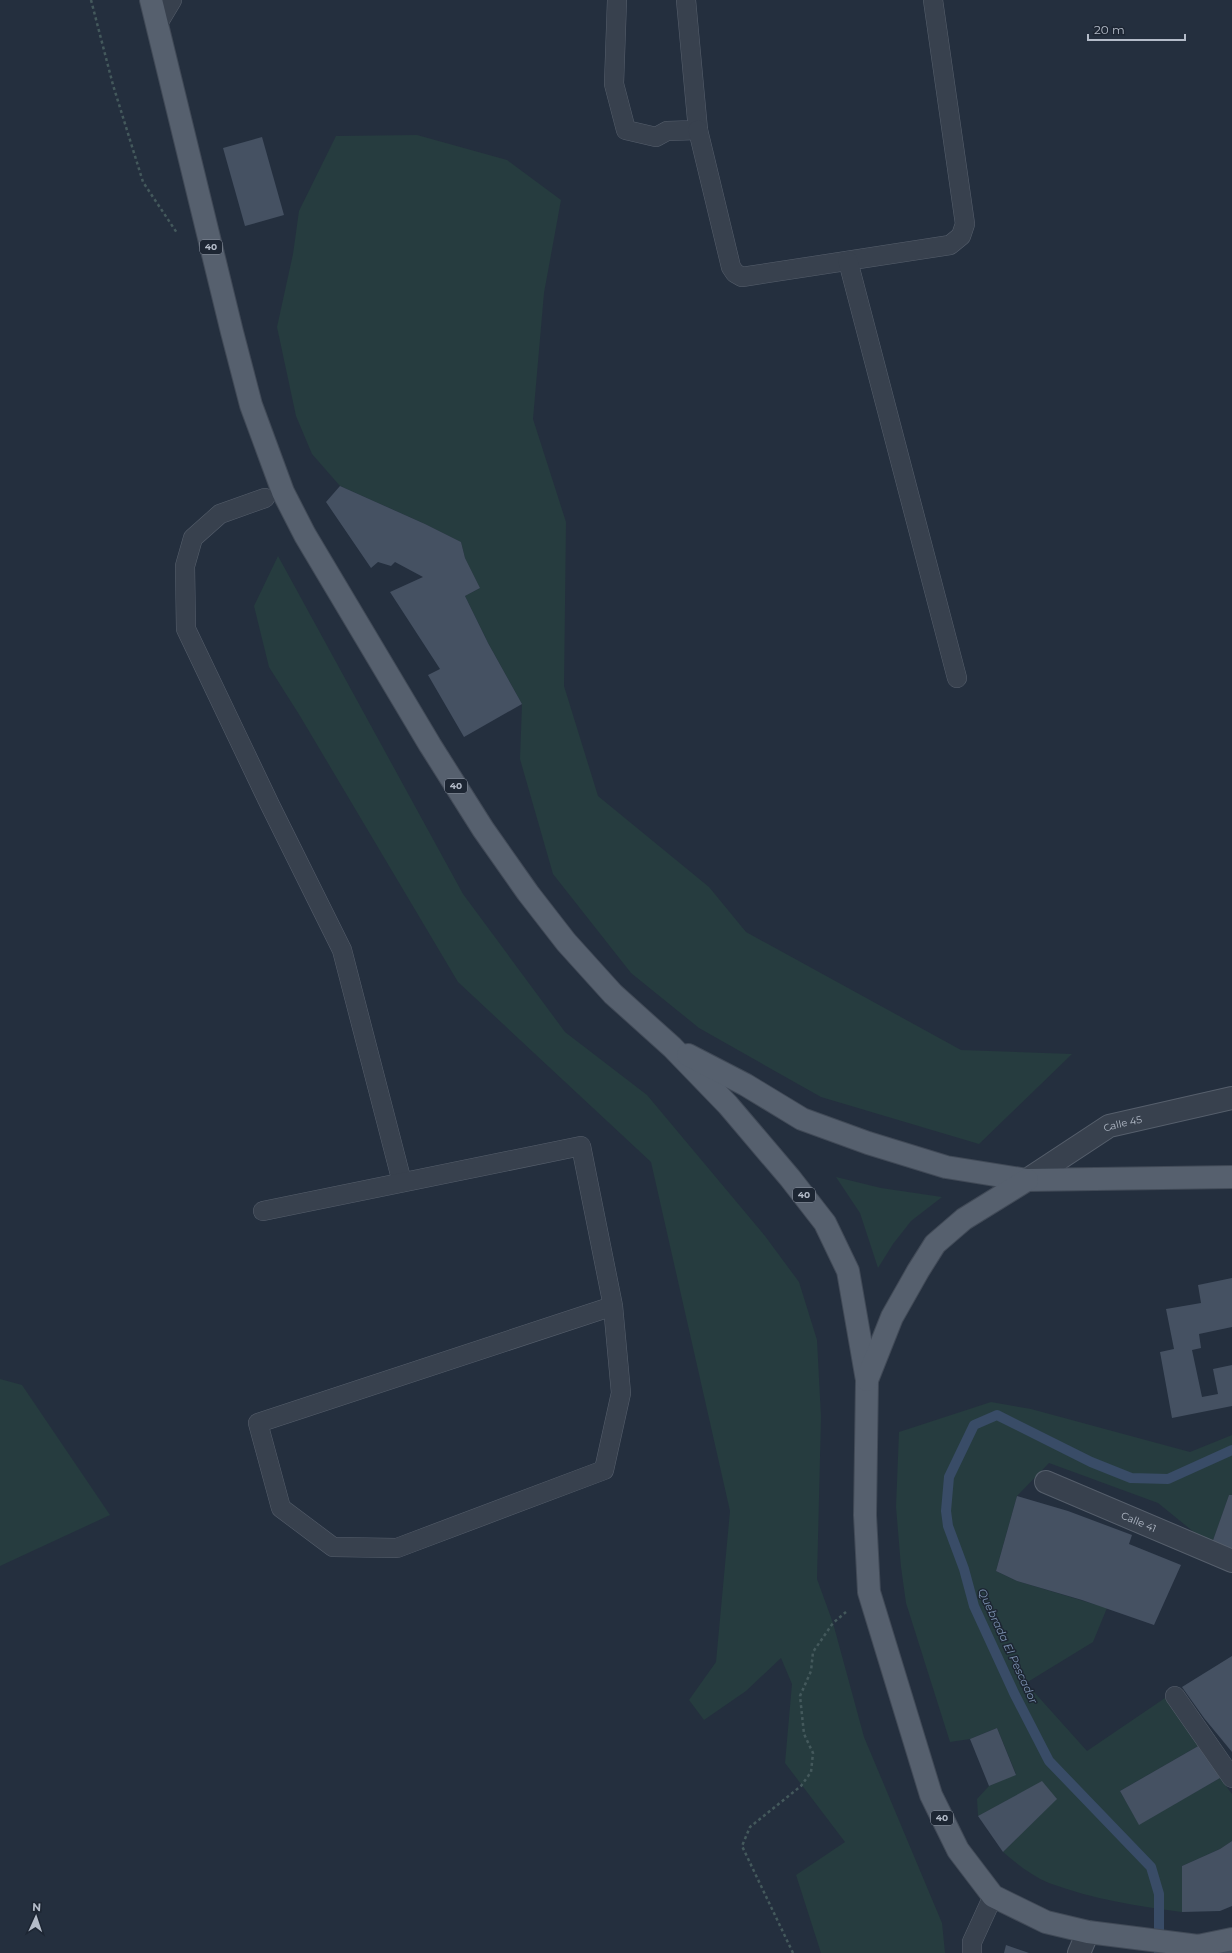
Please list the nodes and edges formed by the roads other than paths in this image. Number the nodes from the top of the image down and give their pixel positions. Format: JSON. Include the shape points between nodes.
{"nodes":[{"id":1,"x":151,"y":0,"type":"edge"},
{"id":2,"x":172,"y":0,"type":"edge"},
{"id":3,"x":617,"y":0,"type":"edge"},
{"id":4,"x":686,"y":0,"type":"edge"},
{"id":5,"x":933,"y":0,"type":"edge"},
{"id":6,"x":157,"y":25,"type":"junction"},
{"id":7,"x":698,"y":130,"type":"junction"},
{"id":8,"x":848,"y":261,"type":"junction"},
{"id":9,"x":266,"y":498,"type":"dead end"},
{"id":10,"x":956,"y":678,"type":"dead end"},
{"id":11,"x":672,"y":1047,"type":"junction"},
{"id":12,"x":1232,"y":1098,"type":"edge"},
{"id":13,"x":1232,"y":1177,"type":"edge"},
{"id":14,"x":1027,"y":1180,"type":"junction"},
{"id":15,"x":402,"y":1182,"type":"junction"},
{"id":16,"x":262,"y":1211,"type":"dead end"},
{"id":17,"x":613,"y":1306,"type":"junction"},
{"id":18,"x":867,"y":1380,"type":"junction"},
{"id":19,"x":1046,"y":1482,"type":"dead end"},
{"id":20,"x":1232,"y":1561,"type":"edge"},
{"id":21,"x":1175,"y":1696,"type":"dead end"},
{"id":22,"x":1232,"y":1778,"type":"edge"},
{"id":23,"x":993,"y":1896,"type":"junction"},
{"id":24,"x":1088,"y":1932,"type":"junction"},
{"id":25,"x":1232,"y":1939,"type":"edge"},
{"id":26,"x":1198,"y":1946,"type":"junction"},
{"id":27,"x":1232,"y":1952,"type":"edge"},
{"id":28,"x":972,"y":1953,"type":"edge"},
{"id":29,"x":1080,"y":1953,"type":"edge"}],
"edges":[{"from":1,"to":6,"type":"main road","number":"40"},
{"from":2,"to":6,"type":"lane"},
{"from":3,"to":7,"type":"lane","via":[[614,84],[626,130],[656,137],[668,131]]},
{"from":4,"to":7,"type":"lane"},
{"from":5,"to":8,"type":"lane","via":[[965,224],[961,236],[950,245]]},
{"from":6,"to":11,"type":"main road","number":"40","via":[[246,383],[283,492],[351,614],[483,829],[566,942],[613,994]]},
{"from":7,"to":8,"type":"lane","via":[[735,273],[742,277]]},
{"from":8,"to":10,"type":"lane"},
{"from":9,"to":15,"type":"lane","via":[[220,514],[193,538],[185,566],[186,629],[342,950]]},
{"from":11,"to":14,"type":"main road","number":"40","via":[[746,1084],[802,1119],[868,1144],[946,1168]]},
{"from":11,"to":18,"type":"main road","number":"40","via":[[728,1105],[825,1223],[848,1271]]},
{"from":12,"to":14,"type":"street","name":"Calle 45","via":[[1109,1126]]},
{"from":13,"to":14,"type":"main road","number":"40"},
{"from":14,"to":18,"type":"main road","via":[[964,1219],[936,1244],[892,1317]]},
{"from":15,"to":16,"type":"lane"},
{"from":15,"to":17,"type":"lane","via":[[582,1146]]},
{"from":17,"to":17,"type":"lane","via":[[621,1393],[604,1470],[397,1548],[333,1547],[282,1508],[258,1423]]},
{"from":18,"to":23,"type":"main road","number":"40","via":[[865,1515],[869,1592],[931,1795],[958,1850]]},
{"from":19,"to":20,"type":"street","name":"Calle 41"},
{"from":21,"to":22,"type":"lane"},
{"from":23,"to":24,"type":"main road","number":"40","via":[[1046,1922]]},
{"from":23,"to":28,"type":"lane","via":[[972,1942]]},
{"from":24,"to":26,"type":"main road","number":"40"},
{"from":24,"to":29,"type":"street"},
{"from":25,"to":26,"type":"main road","number":"40"},
{"from":26,"to":27,"type":"main road"}]}
